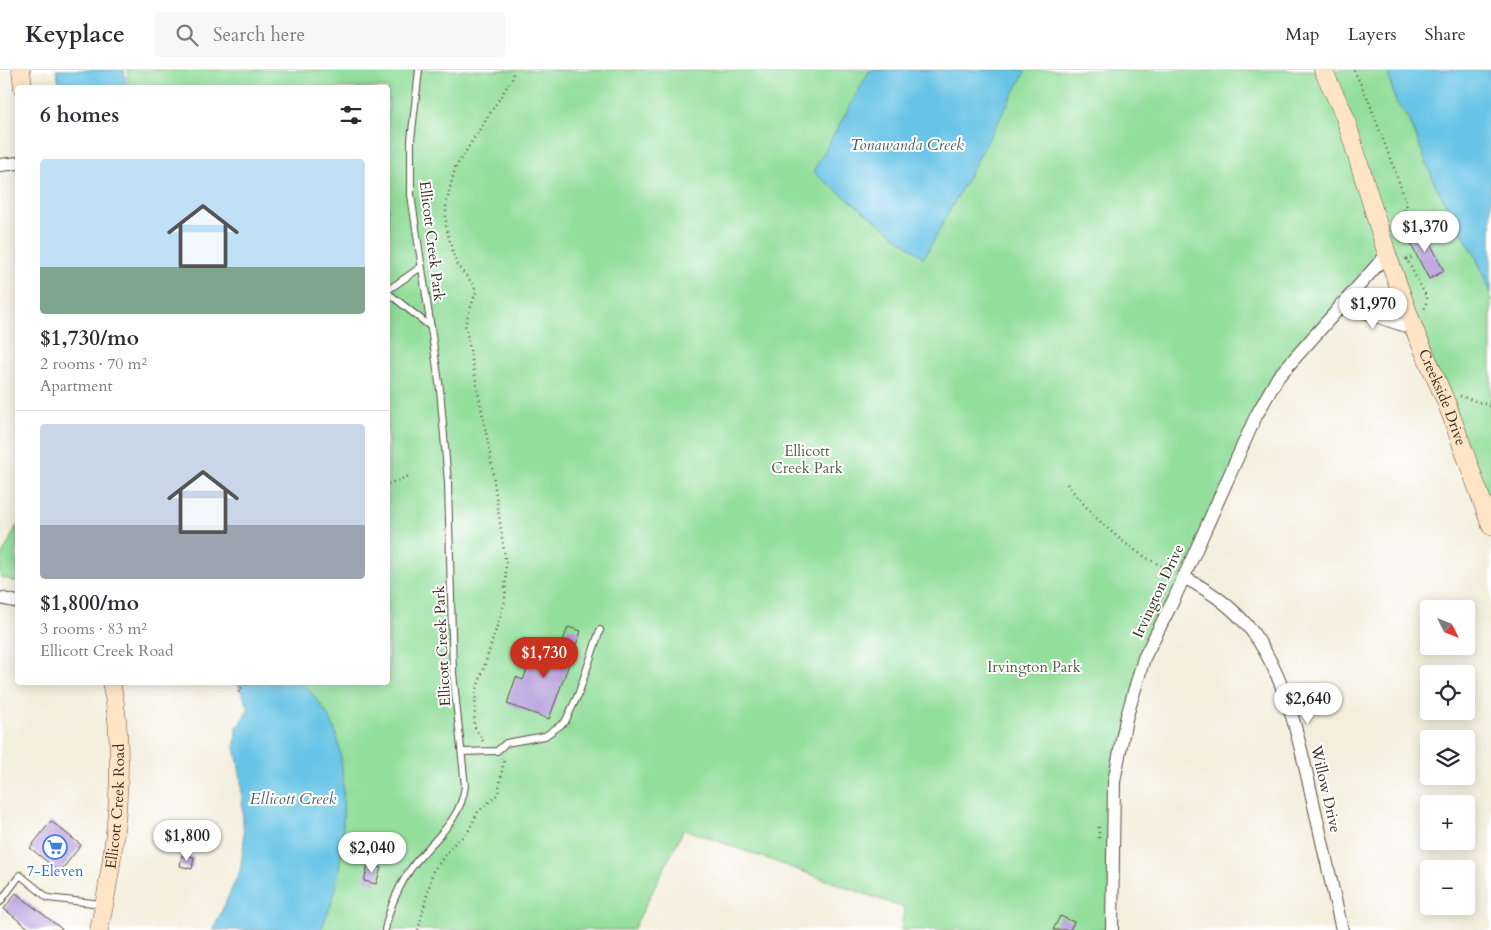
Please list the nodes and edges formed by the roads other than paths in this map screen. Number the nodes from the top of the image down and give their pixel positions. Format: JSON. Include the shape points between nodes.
{"nodes":[{"id":1,"x":21,"y":70,"type":"edge"},
{"id":2,"x":419,"y":70,"type":"edge"},
{"id":3,"x":1323,"y":70,"type":"edge"},
{"id":4,"x":24,"y":85,"type":"edge"},
{"id":5,"x":15,"y":163,"type":"edge"},
{"id":6,"x":0,"y":165,"type":"edge"},
{"id":7,"x":1395,"y":253,"type":"junction"},
{"id":8,"x":421,"y":267,"type":"junction"},
{"id":9,"x":390,"y":290,"type":"edge"},
{"id":10,"x":390,"y":294,"type":"edge"},
{"id":11,"x":1341,"y":304,"type":"junction"},
{"id":12,"x":431,"y":327,"type":"junction"},
{"id":13,"x":1414,"y":329,"type":"junction"},
{"id":14,"x":1491,"y":526,"type":"edge"},
{"id":15,"x":1183,"y":577,"type":"junction"},
{"id":16,"x":0,"y":598,"type":"edge"},
{"id":17,"x":15,"y":601,"type":"edge"},
{"id":18,"x":600,"y":630,"type":"dead end"},
{"id":19,"x":111,"y":685,"type":"edge"},
{"id":20,"x":462,"y":752,"type":"junction"},
{"id":21,"x":0,"y":902,"type":"edge"},
{"id":22,"x":104,"y":904,"type":"junction"},
{"id":23,"x":99,"y":930,"type":"edge"},
{"id":24,"x":385,"y":930,"type":"edge"},
{"id":25,"x":1112,"y":930,"type":"edge"},
{"id":26,"x":1342,"y":930,"type":"edge"}],
"edges":[{"from":1,"to":4,"type":"street"},
{"from":2,"to":8,"type":"lane","name":"Ellicott Creek Park","via":[[411,140],[411,195]]},
{"from":3,"to":7,"type":"street","name":"Creekside Drive","via":[[1344,114]]},
{"from":5,"to":6,"type":"street"},
{"from":7,"to":11,"type":"street","name":"Irvington Drive"},
{"from":7,"to":13,"type":"street","name":"Creekside Drive"},
{"from":8,"to":9,"type":"lane"},
{"from":8,"to":12,"type":"lane","name":"Ellicott Creek Park"},
{"from":10,"to":12,"type":"lane"},
{"from":11,"to":13,"type":"street"},
{"from":11,"to":15,"type":"street","name":"Irvington Drive","via":[[1278,377],[1256,416]]},
{"from":12,"to":20,"type":"lane","name":"Ellicott Creek Park","via":[[448,482],[453,672]]},
{"from":13,"to":14,"type":"street","name":"Creekside Drive","via":[[1446,404]]},
{"from":15,"to":25,"type":"street","name":"Irvington Drive","via":[[1144,658],[1126,719],[1114,782]]},
{"from":15,"to":26,"type":"street","name":"Willow Drive","via":[[1217,597],[1242,619],[1270,660],[1294,725]]},
{"from":16,"to":17,"type":"street"},
{"from":18,"to":20,"type":"lane","via":[[578,695],[565,722],[545,736],[506,742],[497,751]]},
{"from":19,"to":22,"type":"street","name":"Ellicott Creek Road","via":[[119,755],[116,812]]},
{"from":20,"to":24,"type":"lane","name":"Ellicott Creek Park","via":[[463,803],[401,886]]},
{"from":21,"to":22,"type":"lane","via":[[20,875],[48,898]]},
{"from":22,"to":23,"type":"street","name":"Ellicott Creek Road"}]}
